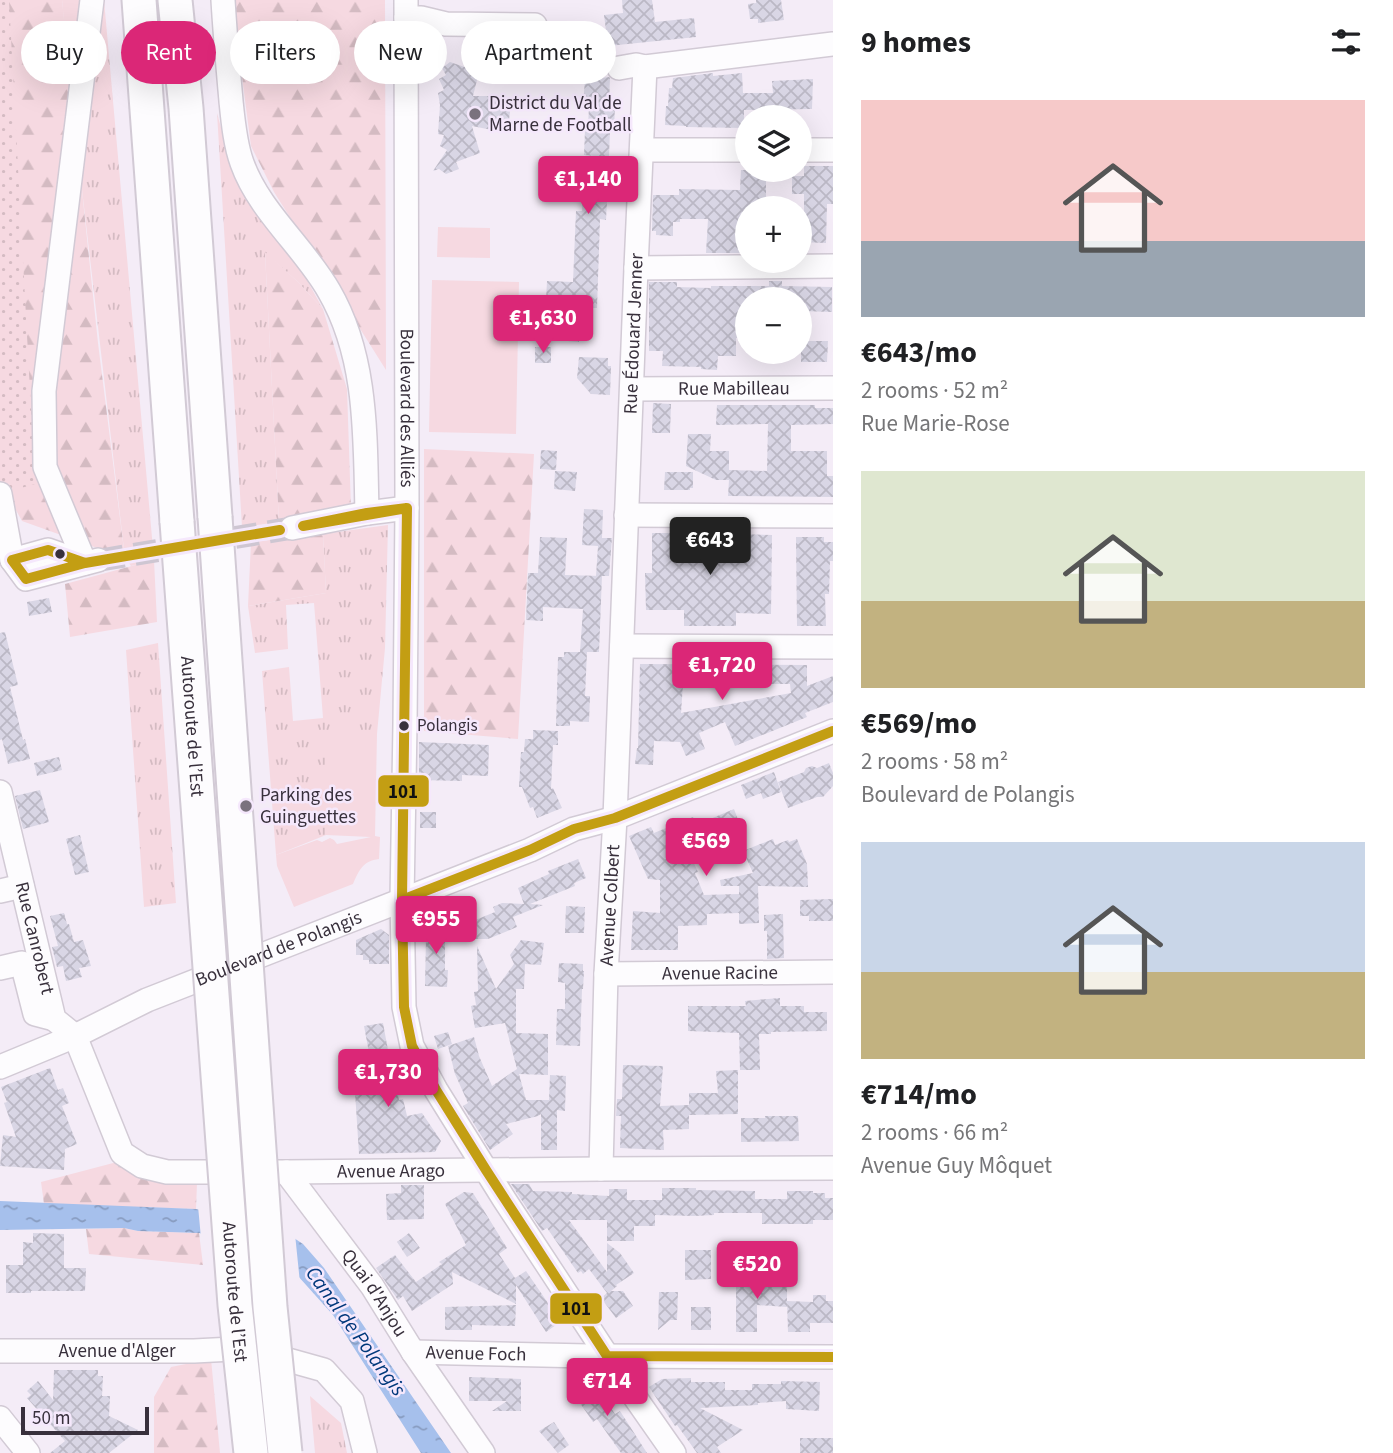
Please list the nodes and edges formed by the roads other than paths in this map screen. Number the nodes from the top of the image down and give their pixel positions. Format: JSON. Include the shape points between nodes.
{"nodes":[{"id":1,"x":92,"y":0,"type":"edge"},
{"id":2,"x":139,"y":0,"type":"edge"},
{"id":3,"x":175,"y":0,"type":"edge"},
{"id":4,"x":196,"y":0,"type":"edge"},
{"id":5,"x":223,"y":0,"type":"edge"},
{"id":6,"x":406,"y":9,"type":"edge"},
{"id":7,"x":461,"y":24,"type":"edge"},
{"id":8,"x":833,"y":44,"type":"edge"},
{"id":9,"x":645,"y":66,"type":"junction"},
{"id":10,"x":619,"y":68,"type":"dead end"},
{"id":11,"x":186,"y":108,"type":"junction"},
{"id":12,"x":642,"y":150,"type":"junction"},
{"id":13,"x":735,"y":150,"type":"edge"},
{"id":14,"x":812,"y":150,"type":"edge"},
{"id":15,"x":833,"y":150,"type":"edge"},
{"id":16,"x":833,"y":266,"type":"edge"},
{"id":17,"x":636,"y":268,"type":"junction"},
{"id":18,"x":833,"y":388,"type":"edge"},
{"id":19,"x":632,"y":389,"type":"junction"},
{"id":20,"x":0,"y":494,"type":"edge"},
{"id":21,"x":407,"y":508,"type":"junction"},
{"id":22,"x":367,"y":513,"type":"junction"},
{"id":23,"x":626,"y":515,"type":"junction"},
{"id":24,"x":833,"y":516,"type":"edge"},
{"id":25,"x":292,"y":528,"type":"tunnel mouth"},
{"id":26,"x":622,"y":646,"type":"junction"},
{"id":27,"x":833,"y":647,"type":"edge"},
{"id":28,"x":833,"y":731,"type":"edge"},
{"id":29,"x":0,"y":792,"type":"edge"},
{"id":30,"x":615,"y":818,"type":"junction"},
{"id":31,"x":11,"y":889,"type":"edge"},
{"id":32,"x":402,"y":900,"type":"junction"},
{"id":33,"x":0,"y":968,"type":"edge"},
{"id":34,"x":833,"y":972,"type":"edge"},
{"id":35,"x":606,"y":974,"type":"junction"},
{"id":36,"x":54,"y":1019,"type":"junction"},
{"id":37,"x":75,"y":1036,"type":"junction"},
{"id":38,"x":0,"y":1067,"type":"edge"},
{"id":39,"x":833,"y":1168,"type":"edge"},
{"id":40,"x":601,"y":1169,"type":"junction"},
{"id":41,"x":486,"y":1170,"type":"junction"},
{"id":42,"x":286,"y":1172,"type":"junction"},
{"id":43,"x":0,"y":1351,"type":"edge"},
{"id":44,"x":413,"y":1352,"type":"junction"},
{"id":45,"x":607,"y":1356,"type":"junction"},
{"id":46,"x":833,"y":1357,"type":"edge"},
{"id":47,"x":0,"y":1418,"type":"edge"},
{"id":48,"x":28,"y":1453,"type":"edge"},
{"id":49,"x":251,"y":1453,"type":"edge"},
{"id":50,"x":285,"y":1453,"type":"edge"},
{"id":51,"x":365,"y":1453,"type":"edge"},
{"id":52,"x":483,"y":1453,"type":"edge"},
{"id":53,"x":674,"y":1453,"type":"edge"}],
"edges":[{"from":1,"to":20,"type":"street","via":[[44,391],[45,467],[93,561],[26,579],[12,560]]},
{"from":2,"to":49,"type":"highway","name":"Autoroute de l’Est","bridge":true,"via":[[235,1306]]},
{"from":3,"to":11,"type":"highway","name":"Autoroute de l’Est"},
{"from":4,"to":11,"type":"highway","via":[[202,89]]},
{"from":5,"to":22,"type":"street","via":[[234,129],[242,164],[257,193],[329,290],[356,359],[365,428]]},
{"from":6,"to":7,"type":"street","via":[[421,18]]},
{"from":6,"to":21,"type":"street","name":"Boulevard des Alliés"},
{"from":8,"to":9,"type":"street"},
{"from":9,"to":10,"type":"street"},
{"from":9,"to":12,"type":"street","name":"Rue Édouard Jenner"},
{"from":11,"to":50,"type":"highway","name":"Autoroute de l’Est","bridge":true,"via":[[269,1294]]},
{"from":12,"to":13,"type":"street"},
{"from":12,"to":17,"type":"street","name":"Rue Édouard Jenner"},
{"from":14,"to":15,"type":"street"},
{"from":16,"to":17,"type":"street"},
{"from":17,"to":19,"type":"street","name":"Rue Édouard Jenner"},
{"from":18,"to":19,"type":"street","name":"Rue Mabilleau"},
{"from":19,"to":23,"type":"street","name":"Rue Édouard Jenner"},
{"from":21,"to":22,"type":"street"},
{"from":21,"to":32,"type":"street","name":"Boulevard des Alliés"},
{"from":22,"to":25,"type":"street"},
{"from":23,"to":24,"type":"street"},
{"from":23,"to":26,"type":"street","name":"Avenue Colbert"},
{"from":26,"to":27,"type":"street"},
{"from":26,"to":30,"type":"street","name":"Avenue Colbert"},
{"from":28,"to":30,"type":"street","name":"Boulevard de Polangis"},
{"from":29,"to":31,"type":"street","name":"Rue Canrobert"},
{"from":30,"to":32,"type":"street","name":"Boulevard de Polangis","via":[[574,829]]},
{"from":30,"to":35,"type":"street","name":"Avenue Colbert"},
{"from":31,"to":36,"type":"street","name":"Rue Canrobert"},
{"from":32,"to":37,"type":"street","name":"Boulevard de Polangis","via":[[147,1000]]},
{"from":32,"to":41,"type":"street","name":"Boulevard des Alliés","via":[[404,1007],[412,1046]]},
{"from":33,"to":36,"type":"street","via":[[22,963],[35,1014]]},
{"from":34,"to":35,"type":"street","name":"Avenue Racine"},
{"from":35,"to":40,"type":"street","name":"Avenue Colbert"},
{"from":36,"to":37,"type":"street","name":"Rue Canrobert"},
{"from":37,"to":38,"type":"street","name":"Boulevard de Polangis"},
{"from":37,"to":42,"type":"street","name":"Avenue Arago","via":[[122,1153],[142,1166],[167,1172]]},
{"from":39,"to":40,"type":"street","name":"Avenue Arago"},
{"from":40,"to":41,"type":"street","name":"Avenue Arago"},
{"from":41,"to":42,"type":"street","name":"Avenue Arago"},
{"from":41,"to":45,"type":"street","name":"Boulevard des Alliés"},
{"from":42,"to":44,"type":"street","name":"Quai d'Anjou","via":[[372,1286]]},
{"from":43,"to":51,"type":"street","name":"Avenue d'Alger","via":[[233,1349],[324,1370],[352,1401]]},
{"from":44,"to":45,"type":"street","name":"Avenue Foch"},
{"from":44,"to":52,"type":"street","name":"Quai d'Anjou"},
{"from":45,"to":46,"type":"street","name":"Avenue Foch"},
{"from":45,"to":53,"type":"street","name":"Boulevard des Alliés"},
{"from":47,"to":48,"type":"street"}]}
